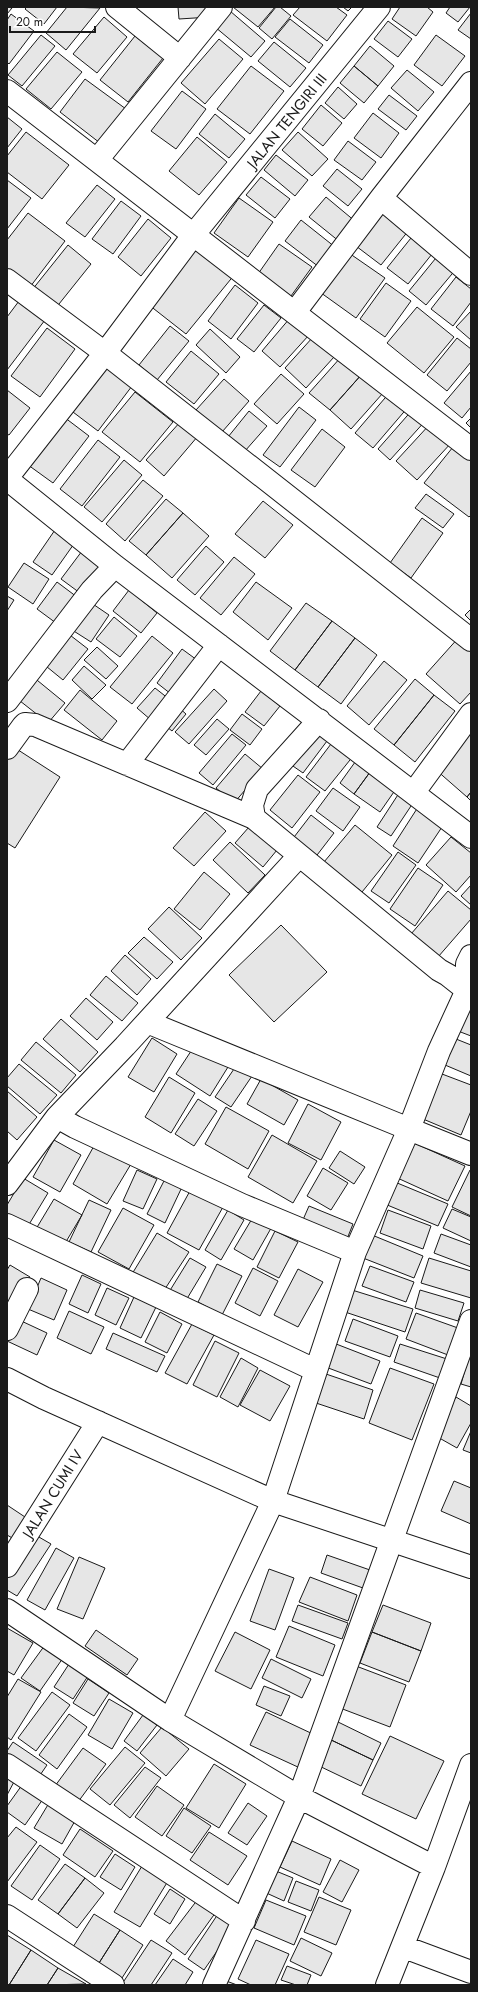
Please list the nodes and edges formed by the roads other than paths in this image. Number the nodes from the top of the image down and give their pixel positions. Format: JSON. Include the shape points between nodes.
{"nodes":[{"id":1,"x":117,"y":7,"type":"edge"},
{"id":2,"x":221,"y":7,"type":"edge"},
{"id":3,"x":379,"y":7,"type":"edge"},
{"id":4,"x":180,"y":58,"type":"junction"},
{"id":5,"x":471,"y":83,"type":"edge"},
{"id":6,"x":7,"y":91,"type":"edge"},
{"id":7,"x":97,"y":160,"type":"junction"},
{"id":8,"x":380,"y":198,"type":"junction"},
{"id":9,"x":194,"y":234,"type":"junction"},
{"id":10,"x":471,"y":274,"type":"edge"},
{"id":11,"x":7,"y":280,"type":"edge"},
{"id":12,"x":295,"y":312,"type":"junction"},
{"id":13,"x":105,"y":353,"type":"junction"},
{"id":14,"x":471,"y":449,"type":"edge"},
{"id":15,"x":7,"y":478,"type":"edge"},
{"id":16,"x":114,"y":566,"type":"junction"},
{"id":17,"x":471,"y":640,"type":"edge"},
{"id":18,"x":219,"y":645,"type":"junction"},
{"id":19,"x":7,"y":701,"type":"edge"},
{"id":20,"x":471,"y":714,"type":"edge"},
{"id":21,"x":15,"y":720,"type":"edge"},
{"id":22,"x":319,"y":720,"type":"junction"},
{"id":23,"x":7,"y":748,"type":"edge"},
{"id":24,"x":127,"y":764,"type":"junction"},
{"id":25,"x":414,"y":792,"type":"junction"},
{"id":26,"x":254,"y":818,"type":"junction"},
{"id":27,"x":471,"y":837,"type":"edge"},
{"id":28,"x":299,"y":856,"type":"junction"},
{"id":29,"x":471,"y":956,"type":"edge"},
{"id":30,"x":467,"y":990,"type":"junction"},
{"id":31,"x":147,"y":1022,"type":"junction"},
{"id":32,"x":56,"y":1117,"type":"junction"},
{"id":33,"x":409,"y":1129,"type":"junction"},
{"id":34,"x":471,"y":1154,"type":"edge"},
{"id":35,"x":7,"y":1184,"type":"edge"},
{"id":36,"x":7,"y":1225,"type":"edge"},
{"id":37,"x":355,"y":1252,"type":"junction"},
{"id":38,"x":27,"y":1289,"type":"dead end"},
{"id":39,"x":471,"y":1321,"type":"edge"},
{"id":40,"x":7,"y":1329,"type":"edge"},
{"id":41,"x":316,"y":1370,"type":"junction"},
{"id":42,"x":7,"y":1379,"type":"edge"},
{"id":43,"x":98,"y":1422,"type":"junction"},
{"id":44,"x":272,"y":1501,"type":"junction"},
{"id":45,"x":392,"y":1540,"type":"junction"},
{"id":46,"x":7,"y":1566,"type":"edge"},
{"id":47,"x":471,"y":1567,"type":"edge"},
{"id":48,"x":7,"y":1610,"type":"edge"},
{"id":49,"x":170,"y":1720,"type":"junction"},
{"id":50,"x":7,"y":1765,"type":"edge"},
{"id":51,"x":471,"y":1765,"type":"edge"},
{"id":52,"x":299,"y":1797,"type":"junction"},
{"id":53,"x":434,"y":1867,"type":"junction"},
{"id":54,"x":7,"y":1916,"type":"edge"},
{"id":55,"x":244,"y":1921,"type":"junction"},
{"id":56,"x":404,"y":1947,"type":"junction"},
{"id":57,"x":471,"y":1972,"type":"edge"},
{"id":58,"x":113,"y":1985,"type":"edge"},
{"id":59,"x":214,"y":1985,"type":"edge"},
{"id":60,"x":387,"y":1985,"type":"edge"}],
"edges":[{"from":1,"to":4,"type":"street"},
{"from":2,"to":4,"type":"street"},
{"from":3,"to":9,"type":"street","name":"JALAN TENGIRI III"},
{"from":4,"to":7,"type":"street"},
{"from":5,"to":8,"type":"street"},
{"from":6,"to":7,"type":"street"},
{"from":7,"to":9,"type":"street"},
{"from":8,"to":10,"type":"street"},
{"from":8,"to":12,"type":"street"},
{"from":9,"to":12,"type":"street"},
{"from":9,"to":13,"type":"street","name":"JALAN TENGIRI III"},
{"from":11,"to":13,"type":"street"},
{"from":12,"to":14,"type":"street"},
{"from":13,"to":15,"type":"street","name":"JALAN TENGIRI III"},
{"from":13,"to":17,"type":"street"},
{"from":15,"to":16,"type":"street"},
{"from":16,"to":18,"type":"street"},
{"from":16,"to":19,"type":"street","via":[[92,590]]},
{"from":18,"to":22,"type":"street"},
{"from":18,"to":24,"type":"street"},
{"from":20,"to":25,"type":"street"},
{"from":21,"to":23,"type":"street"},
{"from":21,"to":24,"type":"street","via":[[35,725]]},
{"from":22,"to":25,"type":"street"},
{"from":22,"to":26,"type":"street","via":[[257,789],[252,805]]},
{"from":24,"to":26,"type":"street"},
{"from":25,"to":27,"type":"street"},
{"from":26,"to":28,"type":"street"},
{"from":28,"to":30,"type":"street"},
{"from":28,"to":31,"type":"street"},
{"from":29,"to":30,"type":"street","via":[[467,964]]},
{"from":30,"to":33,"type":"street","via":[[439,1051]]},
{"from":31,"to":32,"type":"street"},
{"from":31,"to":33,"type":"street"},
{"from":32,"to":35,"type":"street"},
{"from":32,"to":37,"type":"street","via":[[242,1205]]},
{"from":33,"to":34,"type":"street"},
{"from":33,"to":37,"type":"street"},
{"from":36,"to":41,"type":"street"},
{"from":37,"to":41,"type":"street"},
{"from":38,"to":40,"type":"street"},
{"from":39,"to":45,"type":"street"},
{"from":41,"to":44,"type":"street"},
{"from":42,"to":43,"type":"street"},
{"from":43,"to":44,"type":"street"},
{"from":43,"to":46,"type":"street","name":"JALAN CUMI IV"},
{"from":44,"to":45,"type":"street"},
{"from":44,"to":49,"type":"street"},
{"from":45,"to":47,"type":"street"},
{"from":45,"to":52,"type":"street"},
{"from":48,"to":49,"type":"street"},
{"from":49,"to":52,"type":"street"},
{"from":50,"to":55,"type":"street"},
{"from":51,"to":53,"type":"street"},
{"from":52,"to":53,"type":"street"},
{"from":52,"to":55,"type":"street"},
{"from":53,"to":56,"type":"street"},
{"from":54,"to":58,"type":"street"},
{"from":55,"to":59,"type":"street"},
{"from":56,"to":57,"type":"street"},
{"from":56,"to":60,"type":"street"}]}
